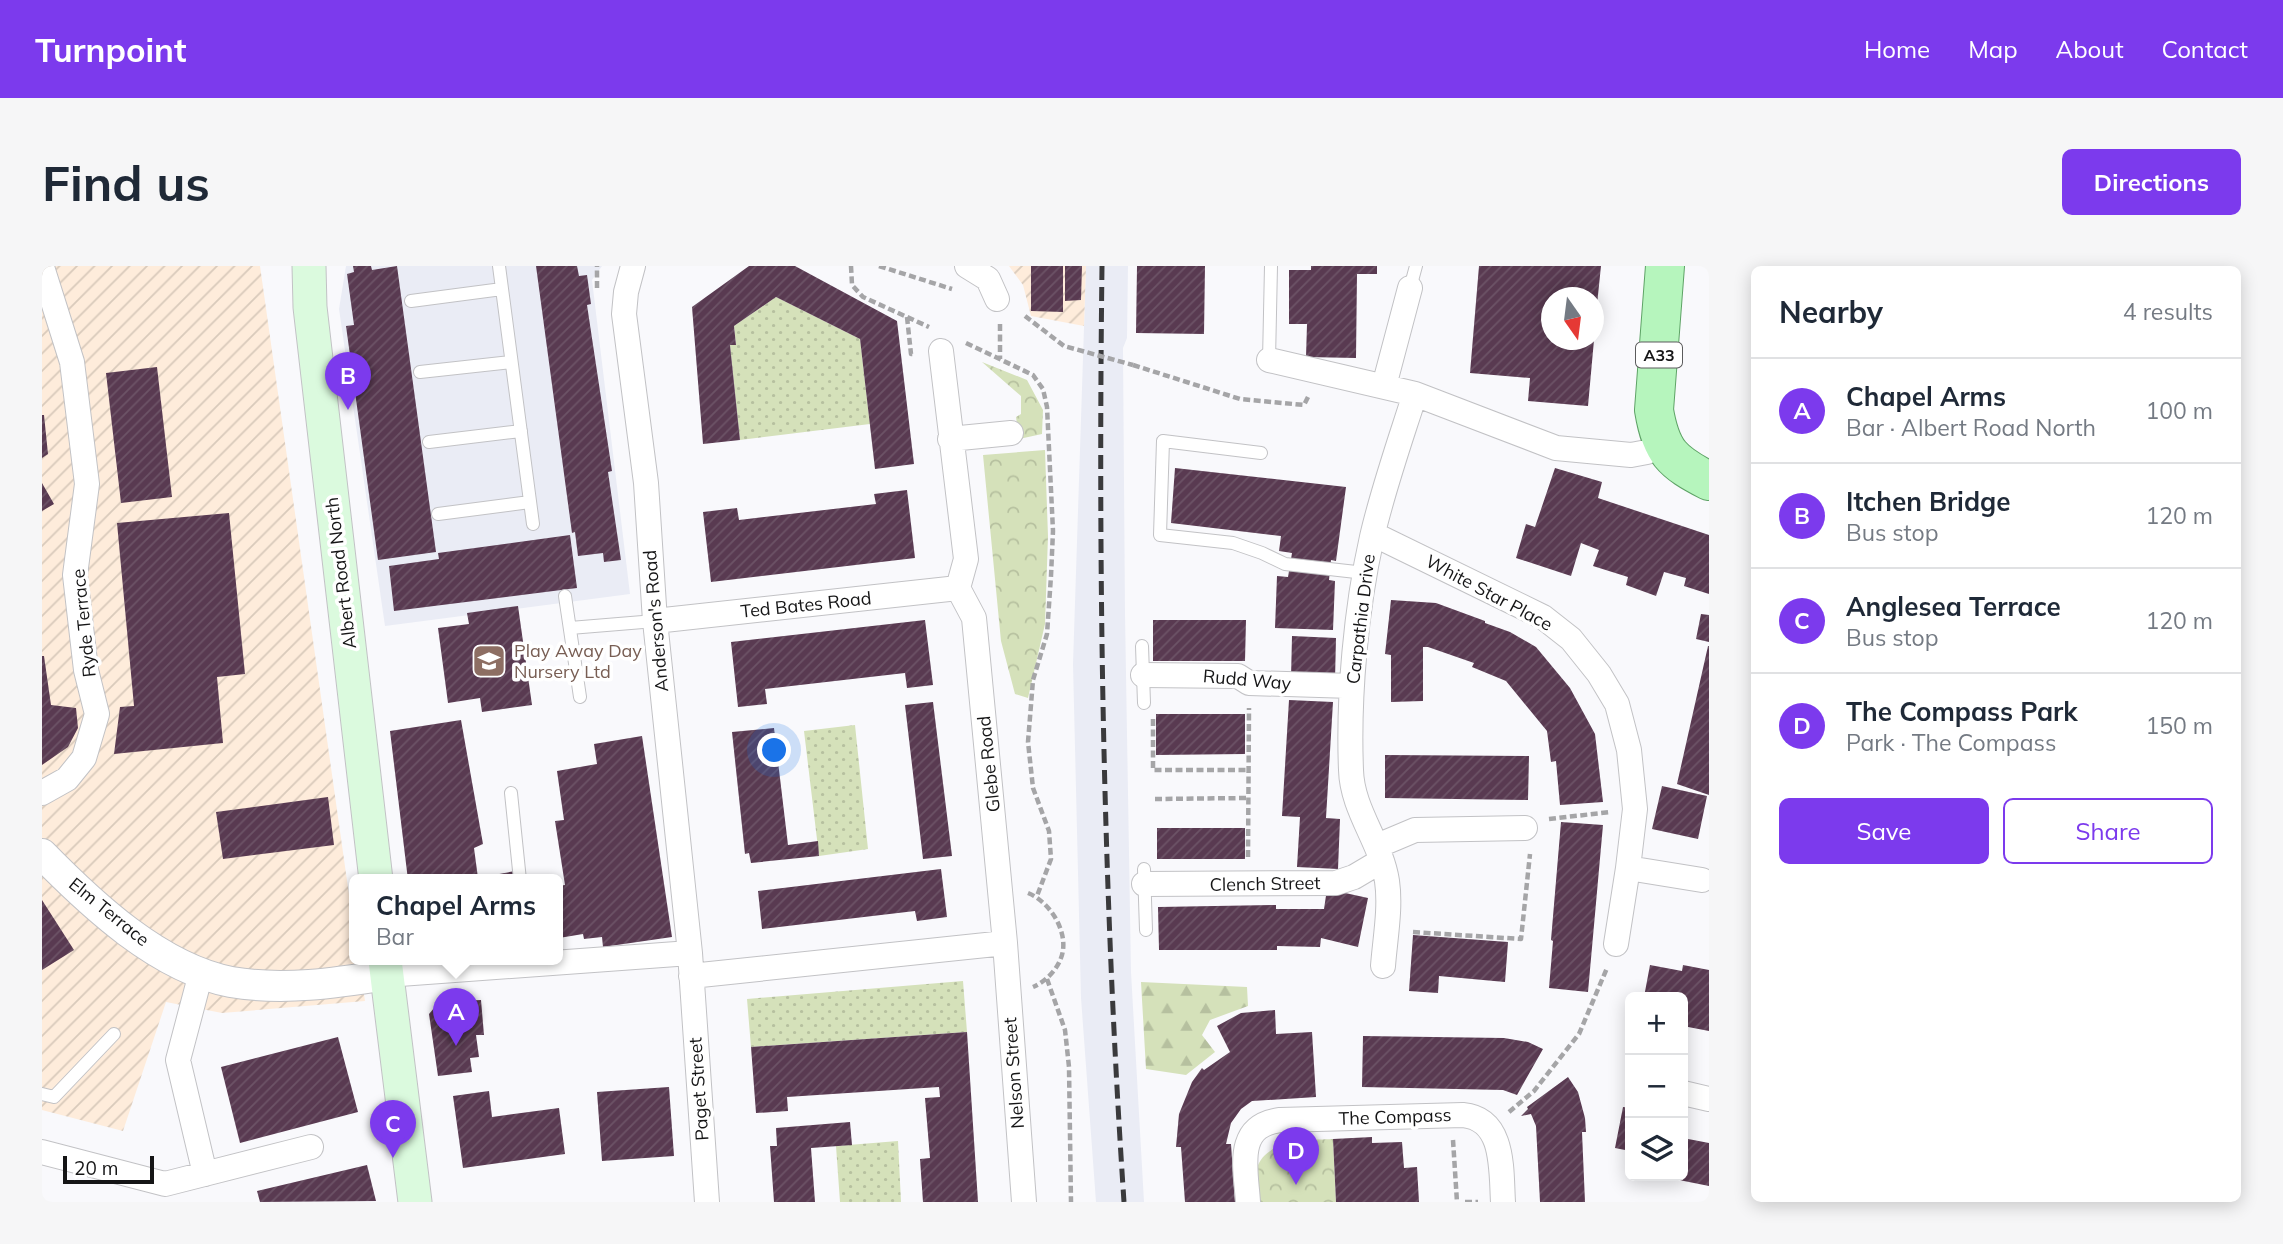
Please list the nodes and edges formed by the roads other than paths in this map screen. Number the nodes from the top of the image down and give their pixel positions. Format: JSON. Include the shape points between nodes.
{"nodes":[{"id":1,"x":309,"y":266,"type":"edge"},
{"id":2,"x":499,"y":266,"type":"edge"},
{"id":3,"x":633,"y":266,"type":"edge"},
{"id":4,"x":967,"y":266,"type":"edge"},
{"id":5,"x":1271,"y":266,"type":"edge"},
{"id":6,"x":1665,"y":266,"type":"edge"},
{"id":7,"x":42,"y":267,"type":"edge"},
{"id":8,"x":1413,"y":277,"type":"edge"},
{"id":9,"x":502,"y":289,"type":"junction"},
{"id":10,"x":997,"y":299,"type":"dead end"},
{"id":11,"x":411,"y":301,"type":"dead end"},
{"id":12,"x":941,"y":351,"type":"dead end"},
{"id":13,"x":1269,"y":360,"type":"joint"},
{"id":14,"x":511,"y":362,"type":"junction"},
{"id":15,"x":420,"y":372,"type":"dead end"},
{"id":16,"x":1384,"y":386,"type":"junction"},
{"id":17,"x":1415,"y":394,"type":"junction"},
{"id":18,"x":521,"y":432,"type":"junction"},
{"id":19,"x":1011,"y":433,"type":"dead end"},
{"id":20,"x":950,"y":439,"type":"junction"},
{"id":21,"x":429,"y":442,"type":"dead end"},
{"id":22,"x":1662,"y":444,"type":"junction"},
{"id":23,"x":1261,"y":453,"type":"dead end"},
{"id":24,"x":1709,"y":481,"type":"edge"},
{"id":25,"x":530,"y":502,"type":"junction"},
{"id":26,"x":438,"y":514,"type":"dead end"},
{"id":27,"x":533,"y":524,"type":"dead end"},
{"id":28,"x":1373,"y":534,"type":"junction"},
{"id":29,"x":1365,"y":573,"type":"junction"},
{"id":30,"x":958,"y":588,"type":"junction"},
{"id":31,"x":565,"y":596,"type":"dead end"},
{"id":32,"x":655,"y":621,"type":"junction"},
{"id":33,"x":570,"y":628,"type":"junction"},
{"id":34,"x":1142,"y":646,"type":"dead end"},
{"id":35,"x":1143,"y":675,"type":"junction"},
{"id":36,"x":1352,"y":686,"type":"junction"},
{"id":37,"x":580,"y":697,"type":"dead end"},
{"id":38,"x":1144,"y":703,"type":"road end"},
{"id":39,"x":42,"y":793,"type":"edge"},
{"id":40,"x":511,"y":793,"type":"dead end"},
{"id":41,"x":1529,"y":827,"type":"road end"},
{"id":42,"x":1379,"y":854,"type":"junction"},
{"id":43,"x":42,"y":855,"type":"edge"},
{"id":44,"x":1628,"y":868,"type":"junction"},
{"id":45,"x":375,"y":874,"type":"edge"},
{"id":46,"x":519,"y":874,"type":"edge"},
{"id":47,"x":1144,"y":877,"type":"joint"},
{"id":48,"x":1706,"y":881,"type":"edge"},
{"id":49,"x":1146,"y":930,"type":"dead end"},
{"id":50,"x":1005,"y":943,"type":"junction"},
{"id":51,"x":1616,"y":944,"type":"road end"},
{"id":52,"x":563,"y":962,"type":"edge"},
{"id":53,"x":690,"y":964,"type":"junction"},
{"id":54,"x":443,"y":965,"type":"edge"},
{"id":55,"x":1383,"y":966,"type":"dead end"},
{"id":56,"x":386,"y":967,"type":"edge"},
{"id":57,"x":201,"y":973,"type":"junction"},
{"id":58,"x":114,"y":1034,"type":"dead end"},
{"id":59,"x":42,"y":1094,"type":"edge"},
{"id":60,"x":1688,"y":1094,"type":"edge"},
{"id":61,"x":1709,"y":1099,"type":"edge"},
{"id":62,"x":311,"y":1146,"type":"dead end"},
{"id":63,"x":42,"y":1152,"type":"edge"},
{"id":64,"x":205,"y":1174,"type":"junction"},
{"id":65,"x":415,"y":1202,"type":"edge"},
{"id":66,"x":707,"y":1202,"type":"edge"},
{"id":67,"x":1024,"y":1202,"type":"edge"},
{"id":68,"x":1248,"y":1202,"type":"edge"},
{"id":69,"x":1503,"y":1202,"type":"edge"}],
"edges":[{"from":1,"to":45,"type":"main road","name":"Albert Road North"},
{"from":2,"to":9,"type":"lane"},
{"from":3,"to":32,"type":"street","name":"Anderson's Road","via":[[624,314],[646,483]]},
{"from":4,"to":10,"type":"street","via":[[988,279]]},
{"from":5,"to":13,"type":"lane"},
{"from":6,"to":22,"type":"main road","number":"A33","via":[[1654,410]]},
{"from":7,"to":39,"type":"street","name":"Ryde Terrace","via":[[72,362],[87,484],[75,575],[86,670],[97,714],[85,758],[67,779]]},
{"from":8,"to":16,"type":"street"},
{"from":9,"to":11,"type":"lane"},
{"from":9,"to":14,"type":"lane"},
{"from":12,"to":20,"type":"street"},
{"from":13,"to":16,"type":"street"},
{"from":14,"to":15,"type":"lane"},
{"from":14,"to":18,"type":"lane"},
{"from":16,"to":17,"type":"street"},
{"from":17,"to":22,"type":"street","via":[[1556,448],[1631,455]]},
{"from":17,"to":28,"type":"street","name":"Carpathia Drive"},
{"from":18,"to":21,"type":"lane"},
{"from":18,"to":25,"type":"lane"},
{"from":19,"to":20,"type":"street"},
{"from":20,"to":30,"type":"street","via":[[966,559]]},
{"from":22,"to":24,"type":"main road","via":[[1675,459]]},
{"from":23,"to":29,"type":"lane","via":[[1163,441],[1160,535],[1233,543],[1284,564]]},
{"from":25,"to":26,"type":"lane"},
{"from":25,"to":27,"type":"lane"},
{"from":28,"to":29,"type":"street","name":"Carpathia Drive"},
{"from":28,"to":44,"type":"street","name":"White Star Place","via":[[1543,617],[1571,639],[1599,674],[1617,704],[1629,750],[1634,809]]},
{"from":29,"to":36,"type":"street","name":"Carpathia Drive"},
{"from":30,"to":32,"type":"street","name":"Ted Bates Road"},
{"from":30,"to":50,"type":"street","name":"Glebe Road","via":[[974,618]]},
{"from":31,"to":33,"type":"lane"},
{"from":32,"to":33,"type":"lane"},
{"from":32,"to":53,"type":"street","name":"Anderson's Road"},
{"from":33,"to":37,"type":"lane"},
{"from":34,"to":35,"type":"lane"},
{"from":35,"to":36,"type":"street","name":"Rudd Way","via":[[1238,676],[1249,683]]},
{"from":35,"to":38,"type":"lane"},
{"from":36,"to":42,"type":"street","name":"Carpathia Drive","via":[[1350,773],[1357,803]]},
{"from":40,"to":46,"type":"lane"},
{"from":41,"to":42,"type":"street","via":[[1415,830],[1395,836]]},
{"from":42,"to":47,"type":"street","name":"Clench Street","via":[[1354,877],[1336,883],[1248,885]]},
{"from":42,"to":55,"type":"street","name":"Carpathia Drive","via":[[1388,890]]},
{"from":43,"to":57,"type":"street","name":"Elm Terrace","via":[[124,928]]},
{"from":44,"to":48,"type":"street"},
{"from":44,"to":51,"type":"street","name":"White Star Place"},
{"from":47,"to":49,"type":"lane"},
{"from":50,"to":53,"type":"street"},
{"from":50,"to":67,"type":"street","name":"Nelson Street"},
{"from":52,"to":53,"type":"street"},
{"from":53,"to":66,"type":"street","name":"Paget Street"},
{"from":54,"to":56,"type":"street"},
{"from":56,"to":57,"type":"street","name":"Elm Terrace","via":[[335,983],[299,985],[230,982]]},
{"from":56,"to":65,"type":"main road"},
{"from":57,"to":64,"type":"street","via":[[178,1060]]},
{"from":58,"to":59,"type":"lane","via":[[54,1097]]},
{"from":60,"to":61,"type":"street"},
{"from":62,"to":64,"type":"street"},
{"from":63,"to":64,"type":"street","via":[[165,1184]]},
{"from":68,"to":69,"type":"street","name":"The Compass","via":[[1245,1149],[1254,1131],[1271,1121],[1463,1115],[1490,1129],[1497,1146]]}]}
